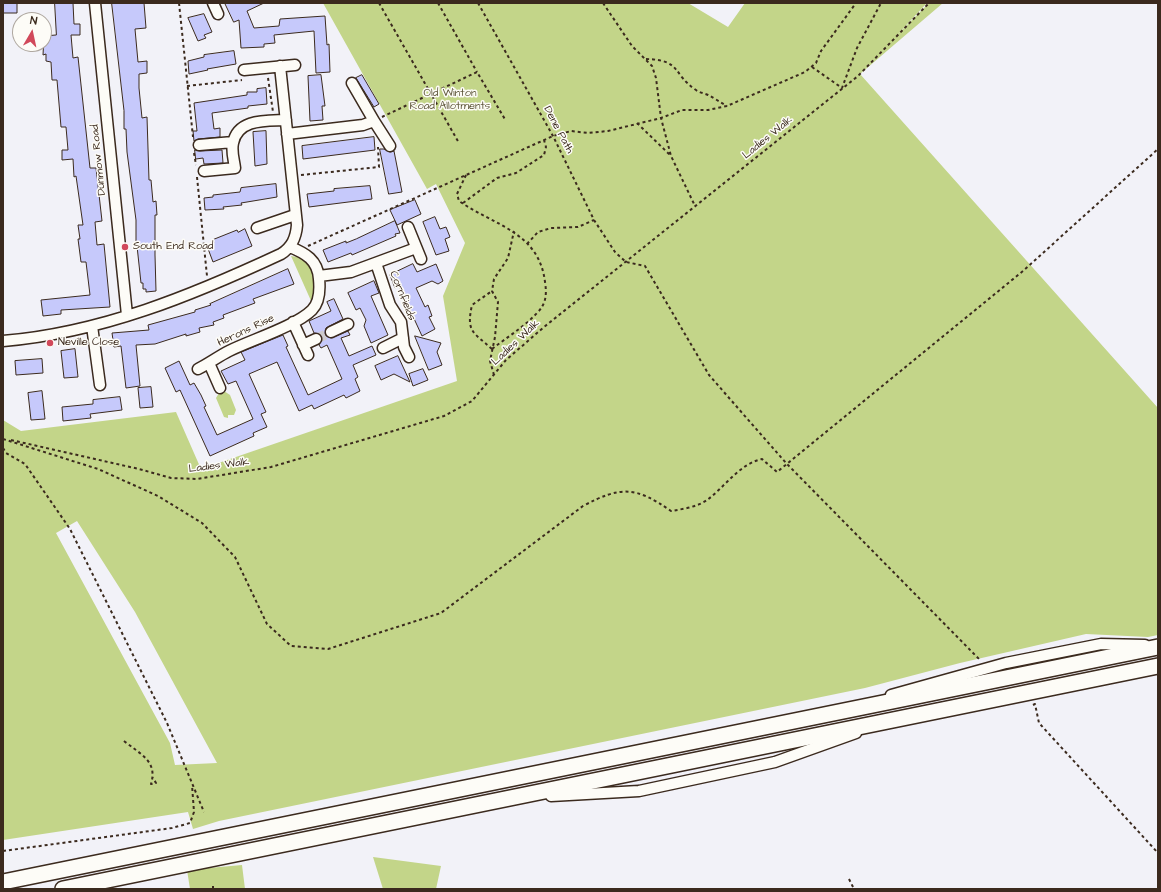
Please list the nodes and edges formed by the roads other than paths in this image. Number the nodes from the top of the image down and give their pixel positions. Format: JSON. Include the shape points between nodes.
{"nodes":[{"id":1,"x":95,"y":3,"type":"edge"},
{"id":2,"x":213,"y":3,"type":"edge"},
{"id":3,"x":218,"y":14,"type":"dead end"},
{"id":4,"x":295,"y":65,"type":"dead end"},
{"id":5,"x":280,"y":66,"type":"junction"},
{"id":6,"x":244,"y":70,"type":"dead end"},
{"id":7,"x":352,"y":83,"type":"dead end"},
{"id":8,"x":286,"y":120,"type":"junction"},
{"id":9,"x":374,"y":121,"type":"junction"},
{"id":10,"x":287,"y":134,"type":"junction"},
{"id":11,"x":233,"y":142,"type":"junction"},
{"id":12,"x":199,"y":145,"type":"dead end"},
{"id":13,"x":390,"y":146,"type":"road end"},
{"id":14,"x":204,"y":172,"type":"dead end"},
{"id":15,"x":296,"y":215,"type":"junction"},
{"id":16,"x":408,"y":227,"type":"dead end"},
{"id":17,"x":257,"y":228,"type":"dead end"},
{"id":18,"x":416,"y":248,"type":"junction"},
{"id":19,"x":294,"y":249,"type":"junction"},
{"id":20,"x":421,"y":259,"type":"dead end"},
{"id":21,"x":376,"y":264,"type":"junction"},
{"id":22,"x":319,"y":276,"type":"junction"},
{"id":23,"x":127,"y":315,"type":"junction"},
{"id":24,"x":293,"y":322,"type":"junction"},
{"id":25,"x":348,"y":324,"type":"dead end"},
{"id":26,"x":92,"y":326,"type":"junction"},
{"id":27,"x":331,"y":332,"type":"tunnel mouth"},
{"id":28,"x":403,"y":338,"type":"junction"},
{"id":29,"x":316,"y":339,"type":"tunnel mouth"},
{"id":30,"x":3,"y":341,"type":"edge"},
{"id":31,"x":303,"y":345,"type":"junction"},
{"id":32,"x":383,"y":348,"type":"dead end"},
{"id":33,"x":308,"y":355,"type":"dead end"},
{"id":34,"x":409,"y":357,"type":"dead end"},
{"id":35,"x":209,"y":363,"type":"junction"},
{"id":36,"x":198,"y":369,"type":"dead end"},
{"id":37,"x":100,"y":385,"type":"dead end"},
{"id":38,"x":220,"y":388,"type":"dead end"},
{"id":39,"x":1158,"y":646,"type":"edge"},
{"id":40,"x":1158,"y":666,"type":"edge"},
{"id":41,"x":846,"y":710,"type":"junction"},
{"id":42,"x":3,"y":882,"type":"edge"},
{"id":43,"x":63,"y":889,"type":"edge"}],
"edges":[{"from":1,"to":23,"type":"street","name":"Dunmow Road"},
{"from":2,"to":3,"type":"street"},
{"from":4,"to":5,"type":"street"},
{"from":5,"to":6,"type":"street"},
{"from":5,"to":8,"type":"street"},
{"from":7,"to":9,"type":"street"},
{"from":8,"to":10,"type":"street"},
{"from":8,"to":11,"type":"street","via":[[245,125]]},
{"from":9,"to":10,"type":"street","via":[[363,125]]},
{"from":9,"to":13,"type":"street"},
{"from":10,"to":15,"type":"street"},
{"from":11,"to":12,"type":"street"},
{"from":11,"to":14,"type":"street","via":[[235,168]]},
{"from":15,"to":17,"type":"street"},
{"from":15,"to":19,"type":"street"},
{"from":16,"to":18,"type":"street"},
{"from":18,"to":20,"type":"street"},
{"from":18,"to":21,"type":"street","name":"Cornfields"},
{"from":19,"to":22,"type":"street","name":"Herons Rise","via":[[313,260]]},
{"from":19,"to":23,"type":"street","via":[[224,281]]},
{"from":21,"to":22,"type":"street","name":"Cornfields","via":[[351,272]]},
{"from":21,"to":28,"type":"street","name":"Cornfields","via":[[390,305],[401,322]]},
{"from":22,"to":24,"type":"street","name":"Herons Rise","via":[[319,296],[315,306],[306,316]]},
{"from":23,"to":26,"type":"street"},
{"from":24,"to":31,"type":"street"},
{"from":24,"to":35,"type":"street","name":"Herons Rise","via":[[229,351]]},
{"from":25,"to":27,"type":"street"},
{"from":26,"to":30,"type":"street"},
{"from":26,"to":37,"type":"street"},
{"from":28,"to":32,"type":"street","name":"Cornfields"},
{"from":28,"to":34,"type":"street","name":"Cornfields"},
{"from":29,"to":31,"type":"street"},
{"from":31,"to":33,"type":"street"},
{"from":35,"to":36,"type":"street","name":"Herons Rise"},
{"from":35,"to":38,"type":"street"},
{"from":39,"to":41,"type":"highway"},
{"from":39,"to":41,"type":"street","via":[[1101,644],[986,668]]},
{"from":40,"to":43,"type":"highway"},
{"from":41,"to":42,"type":"highway"}]}
